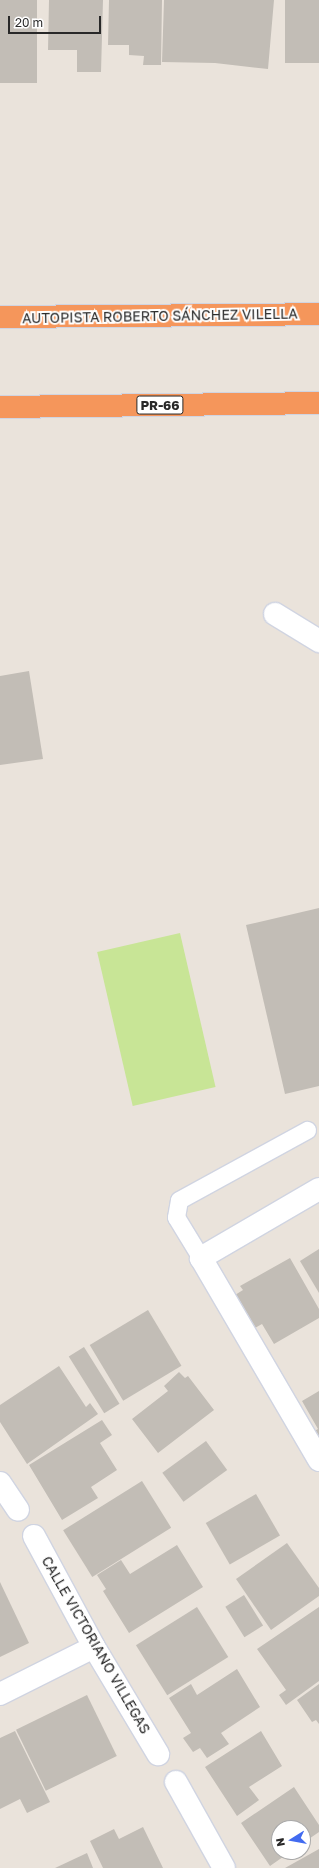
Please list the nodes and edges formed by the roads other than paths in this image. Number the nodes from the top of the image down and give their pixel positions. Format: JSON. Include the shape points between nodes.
{"nodes":[{"id":1,"x":319,"y":314,"type":"edge"},
{"id":2,"x":0,"y":317,"type":"edge"},
{"id":3,"x":319,"y":404,"type":"edge"},
{"id":4,"x":0,"y":407,"type":"edge"},
{"id":5,"x":275,"y":614,"type":"dead end"},
{"id":6,"x":319,"y":641,"type":"edge"},
{"id":7,"x":307,"y":1130,"type":"dead end"},
{"id":8,"x":319,"y":1189,"type":"edge"},
{"id":9,"x":201,"y":1258,"type":"junction"},
{"id":10,"x":319,"y":1460,"type":"edge"},
{"id":11,"x":0,"y":1483,"type":"edge"},
{"id":12,"x":18,"y":1510,"type":"dead end"},
{"id":13,"x":34,"y":1536,"type":"dead end"},
{"id":14,"x":94,"y":1648,"type":"junction"},
{"id":15,"x":0,"y":1694,"type":"edge"},
{"id":16,"x":158,"y":1754,"type":"dead end"},
{"id":17,"x":176,"y":1782,"type":"dead end"},
{"id":18,"x":224,"y":1868,"type":"edge"}],
"edges":[{"from":1,"to":2,"type":"highway","name":"AUTOPISTA ROBERTO SÁNCHEZ VILELLA"},
{"from":3,"to":4,"type":"highway","number":"PR-66"},
{"from":5,"to":6,"type":"street"},
{"from":7,"to":9,"type":"lane","via":[[179,1200],[176,1217]]},
{"from":8,"to":9,"type":"street"},
{"from":9,"to":10,"type":"street"},
{"from":11,"to":12,"type":"street"},
{"from":13,"to":14,"type":"street","name":"CALLE VICTORIANO VILLEGAS"},
{"from":14,"to":15,"type":"street"},
{"from":14,"to":16,"type":"street","name":"CALLE VICTORIANO VILLEGAS"},
{"from":17,"to":18,"type":"street"}]}
